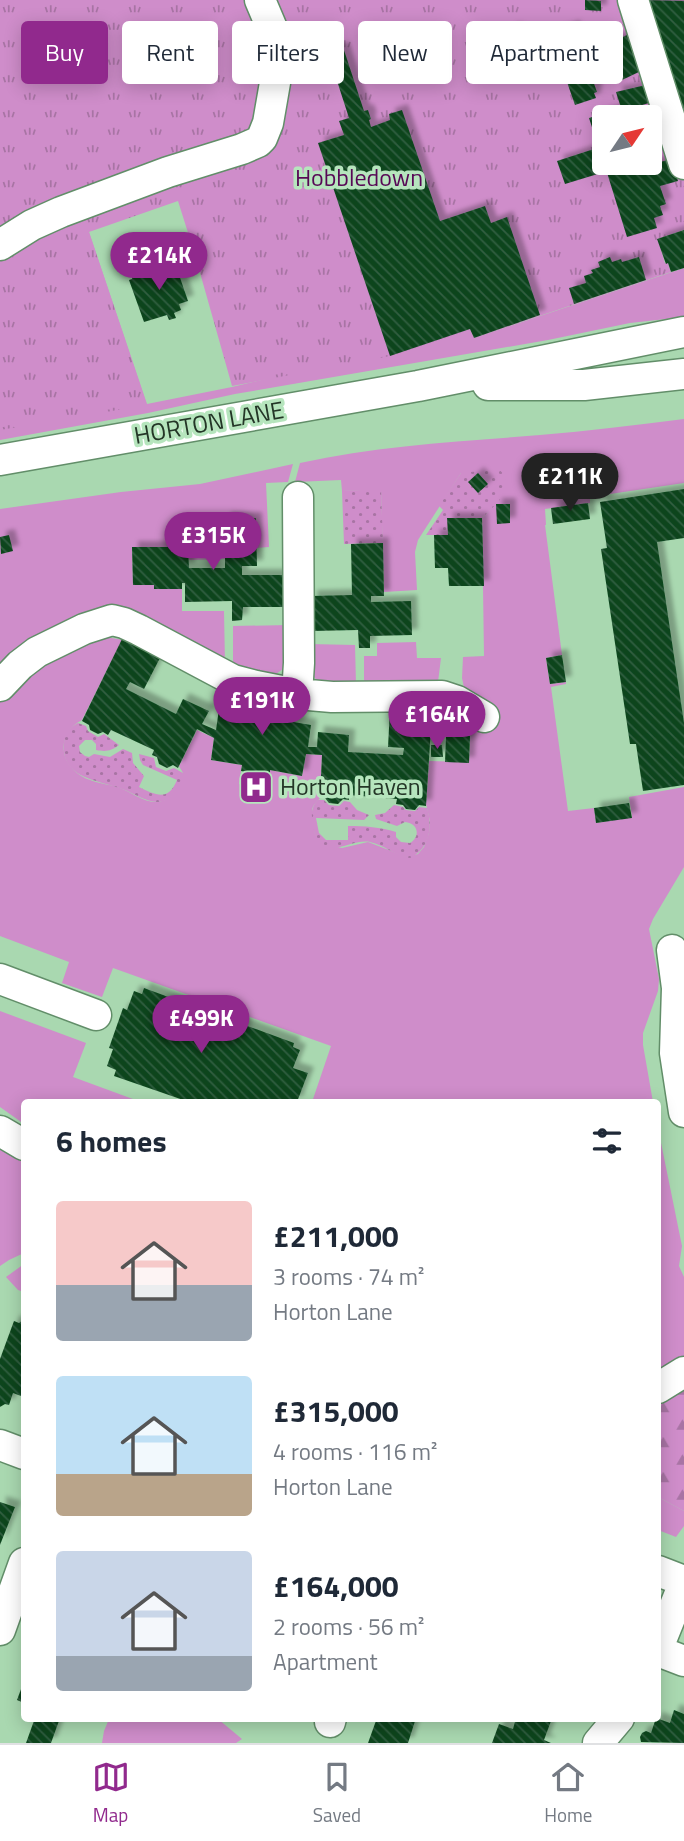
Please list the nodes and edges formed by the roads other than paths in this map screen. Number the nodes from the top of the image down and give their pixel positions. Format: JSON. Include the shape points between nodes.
{"nodes":[{"id":1,"x":260,"y":0,"type":"edge"},
{"id":2,"x":633,"y":0,"type":"edge"},
{"id":3,"x":684,"y":164,"type":"edge"},
{"id":4,"x":0,"y":245,"type":"edge"},
{"id":5,"x":684,"y":332,"type":"edge"},
{"id":6,"x":684,"y":374,"type":"edge"},
{"id":7,"x":418,"y":386,"type":"junction"},
{"id":8,"x":0,"y":460,"type":"edge"},
{"id":9,"x":298,"y":497,"type":"dead end"},
{"id":10,"x":0,"y":686,"type":"edge"},
{"id":11,"x":296,"y":694,"type":"junction"},
{"id":12,"x":484,"y":717,"type":"dead end"},
{"id":13,"x":672,"y":950,"type":"dead end"},
{"id":14,"x":0,"y":979,"type":"edge"},
{"id":15,"x":96,"y":1015,"type":"dead end"},
{"id":16,"x":684,"y":1112,"type":"edge"},
{"id":17,"x":0,"y":1131,"type":"edge"},
{"id":18,"x":21,"y":1143,"type":"edge"},
{"id":19,"x":684,"y":1372,"type":"edge"},
{"id":20,"x":661,"y":1386,"type":"edge"},
{"id":21,"x":0,"y":1445,"type":"edge"},
{"id":22,"x":21,"y":1453,"type":"edge"},
{"id":23,"x":21,"y":1571,"type":"edge"},
{"id":24,"x":661,"y":1571,"type":"edge"},
{"id":25,"x":684,"y":1582,"type":"edge"},
{"id":26,"x":0,"y":1630,"type":"edge"},
{"id":27,"x":661,"y":1641,"type":"edge"},
{"id":28,"x":661,"y":1650,"type":"edge"},
{"id":29,"x":684,"y":1661,"type":"edge"},
{"id":30,"x":616,"y":1722,"type":"edge"},
{"id":31,"x":598,"y":1743,"type":"edge"}],
"edges":[{"from":1,"to":4,"type":"street","via":[[280,54],[268,123],[258,142],[61,212]]},
{"from":2,"to":3,"type":"street"},
{"from":5,"to":7,"type":"street","name":"HORTON LANE"},
{"from":6,"to":7,"type":"street","name":"HORTON LANE","via":[[584,384]]},
{"from":7,"to":8,"type":"street","name":"HORTON LANE"},
{"from":9,"to":11,"type":"street"},
{"from":10,"to":11,"type":"street","via":[[37,652],[112,620],[233,680]]},
{"from":11,"to":12,"type":"street","via":[[442,696]]},
{"from":13,"to":16,"type":"street","via":[[677,988],[676,1053]]},
{"from":14,"to":15,"type":"street"},
{"from":17,"to":18,"type":"street"},
{"from":19,"to":20,"type":"street"},
{"from":21,"to":22,"type":"street"},
{"from":23,"to":26,"type":"street"},
{"from":24,"to":25,"type":"street"},
{"from":25,"to":27,"type":"street"},
{"from":28,"to":29,"type":"street"},
{"from":30,"to":31,"type":"street"}]}
